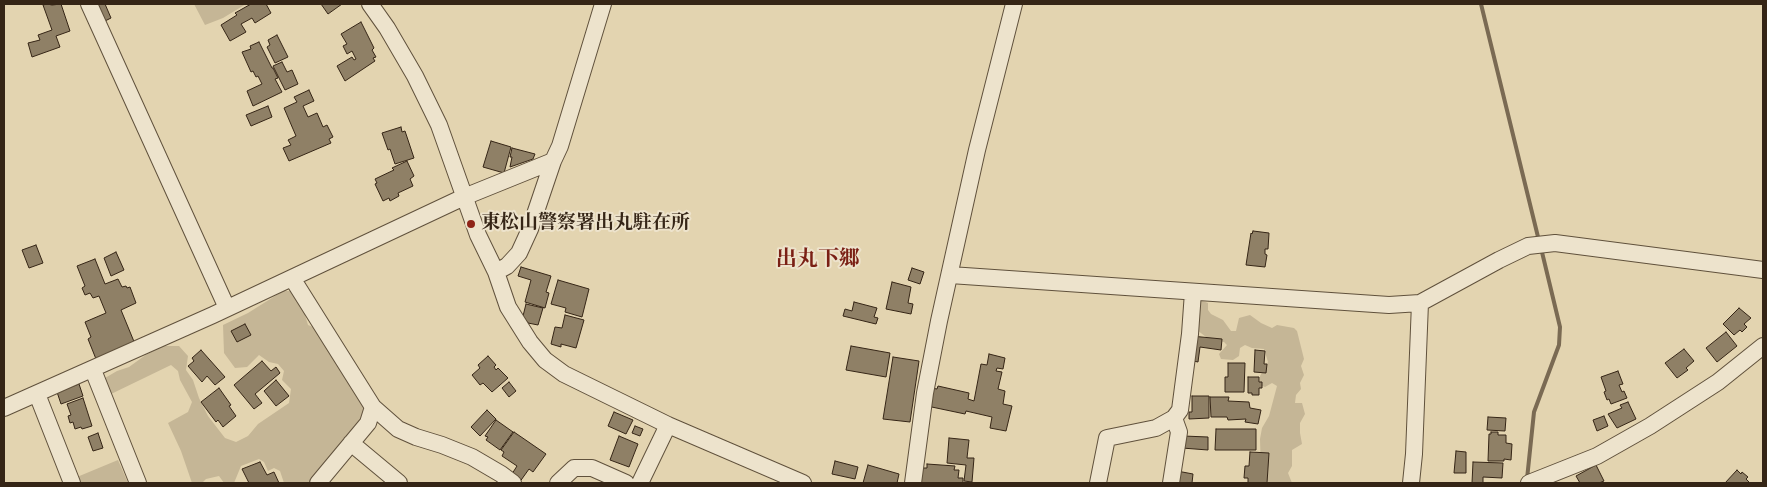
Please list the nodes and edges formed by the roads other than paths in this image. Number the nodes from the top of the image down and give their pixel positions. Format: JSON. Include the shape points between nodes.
{"nodes":[{"id":1,"x":88,"y":4,"type":"edge"},
{"id":2,"x":370,"y":4,"type":"edge"},
{"id":3,"x":603,"y":4,"type":"edge"},
{"id":4,"x":1014,"y":4,"type":"edge"},
{"id":5,"x":553,"y":162,"type":"junction"},
{"id":6,"x":464,"y":197,"type":"junction"},
{"id":7,"x":1763,"y":270,"type":"edge"},
{"id":8,"x":496,"y":272,"type":"junction"},
{"id":9,"x":950,"y":276,"type":"junction"},
{"id":10,"x":292,"y":278,"type":"junction"},
{"id":11,"x":1193,"y":292,"type":"junction"},
{"id":12,"x":1420,"y":304,"type":"junction"},
{"id":13,"x":227,"y":308,"type":"junction"},
{"id":14,"x":1763,"y":346,"type":"edge"},
{"id":15,"x":93,"y":370,"type":"junction"},
{"id":16,"x":37,"y":394,"type":"junction"},
{"id":17,"x":373,"y":407,"type":"junction"},
{"id":18,"x":4,"y":408,"type":"edge"},
{"id":19,"x":1174,"y":418,"type":"junction"},
{"id":20,"x":668,"y":425,"type":"junction"},
{"id":21,"x":351,"y":443,"type":"junction"},
{"id":22,"x":72,"y":483,"type":"edge"},
{"id":23,"x":138,"y":483,"type":"edge"},
{"id":24,"x":318,"y":483,"type":"edge"},
{"id":25,"x":398,"y":483,"type":"edge"},
{"id":26,"x":513,"y":483,"type":"edge"},
{"id":27,"x":558,"y":483,"type":"edge"},
{"id":28,"x":626,"y":483,"type":"edge"},
{"id":29,"x":640,"y":483,"type":"edge"},
{"id":30,"x":803,"y":483,"type":"edge"},
{"id":31,"x":914,"y":483,"type":"edge"},
{"id":32,"x":1098,"y":483,"type":"edge"},
{"id":33,"x":1172,"y":483,"type":"edge"},
{"id":34,"x":1411,"y":483,"type":"edge"},
{"id":35,"x":1531,"y":483,"type":"edge"}],
"edges":[{"from":1,"to":13,"type":"street"},
{"from":2,"to":6,"type":"street","via":[[415,76],[439,126]]},
{"from":3,"to":5,"type":"street"},
{"from":4,"to":9,"type":"street","via":[[977,150]]},
{"from":5,"to":6,"type":"street"},
{"from":5,"to":8,"type":"street","via":[[519,253]]},
{"from":6,"to":8,"type":"street"},
{"from":6,"to":10,"type":"street"},
{"from":7,"to":12,"type":"street","via":[[1554,243],[1528,246]]},
{"from":8,"to":20,"type":"street","via":[[508,306],[545,360],[564,374]]},
{"from":9,"to":11,"type":"street"},
{"from":9,"to":31,"type":"street","via":[[925,393]]},
{"from":10,"to":13,"type":"street"},
{"from":10,"to":17,"type":"street"},
{"from":11,"to":12,"type":"street","via":[[1389,305]]},
{"from":11,"to":19,"type":"street","via":[[1180,410]]},
{"from":12,"to":34,"type":"street"},
{"from":13,"to":15,"type":"street"},
{"from":14,"to":35,"type":"street","via":[[1718,382],[1650,426],[1597,456]]},
{"from":15,"to":16,"type":"street"},
{"from":15,"to":23,"type":"street"},
{"from":16,"to":18,"type":"street"},
{"from":16,"to":22,"type":"street"},
{"from":17,"to":21,"type":"street","via":[[368,423]]},
{"from":17,"to":26,"type":"street","via":[[398,429],[472,457]]},
{"from":19,"to":32,"type":"street","via":[[1156,428],[1107,438]]},
{"from":19,"to":33,"type":"street","via":[[1179,432]]},
{"from":20,"to":29,"type":"street"},
{"from":20,"to":30,"type":"street"},
{"from":21,"to":24,"type":"street"},
{"from":21,"to":25,"type":"street"},
{"from":27,"to":28,"type":"street","via":[[574,468],[592,468]]}]}
